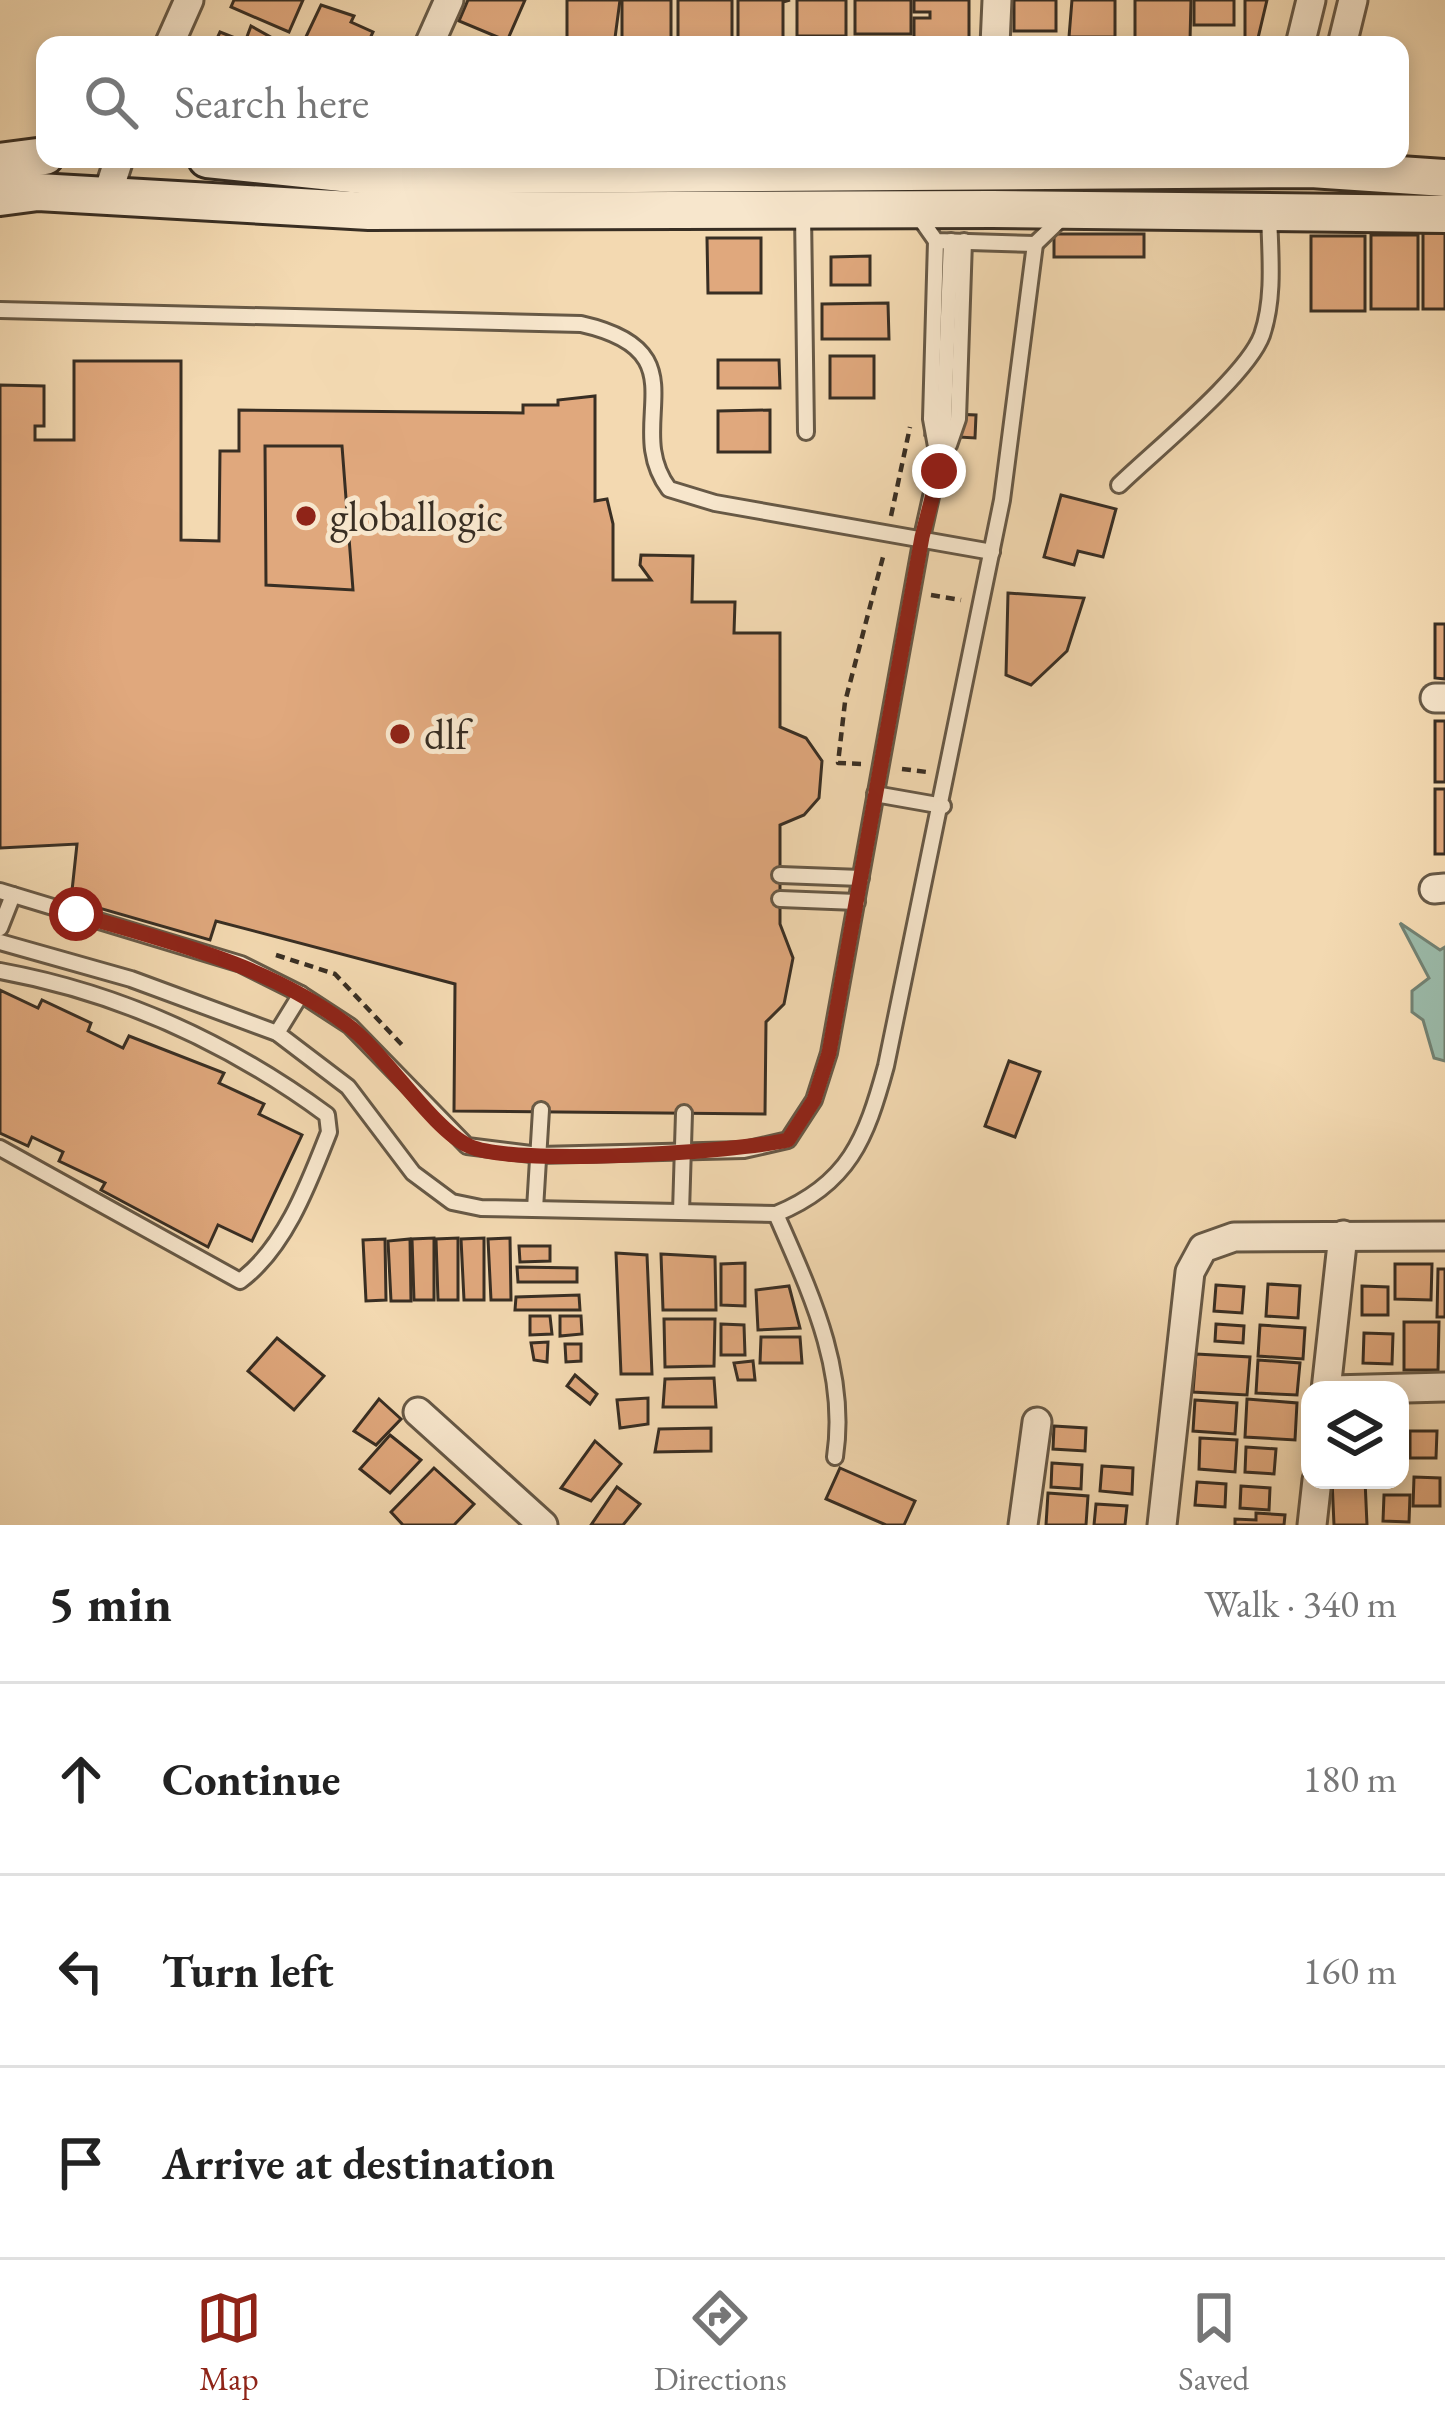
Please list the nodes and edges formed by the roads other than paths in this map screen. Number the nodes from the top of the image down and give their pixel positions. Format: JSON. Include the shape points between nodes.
{"nodes":[{"id":1,"x":189,"y":0,"type":"edge"},
{"id":2,"x":449,"y":0,"type":"edge"},
{"id":3,"x":997,"y":0,"type":"edge"},
{"id":4,"x":1311,"y":0,"type":"edge"},
{"id":5,"x":1353,"y":0,"type":"edge"},
{"id":6,"x":173,"y":36,"type":"edge"},
{"id":7,"x":433,"y":36,"type":"edge"},
{"id":8,"x":995,"y":36,"type":"edge"},
{"id":9,"x":1302,"y":36,"type":"edge"},
{"id":10,"x":1344,"y":36,"type":"edge"},
{"id":11,"x":36,"y":157,"type":"edge"},
{"id":12,"x":0,"y":161,"type":"edge"},
{"id":13,"x":116,"y":168,"type":"edge"},
{"id":14,"x":1293,"y":168,"type":"edge"},
{"id":15,"x":1337,"y":168,"type":"edge"},
{"id":16,"x":1445,"y":178,"type":"edge"},
{"id":17,"x":107,"y":196,"type":"junction"},
{"id":18,"x":0,"y":197,"type":"edge"},
{"id":19,"x":803,"y":208,"type":"junction"},
{"id":20,"x":914,"y":208,"type":"junction"},
{"id":21,"x":1070,"y":210,"type":"junction"},
{"id":22,"x":1286,"y":213,"type":"junction"},
{"id":23,"x":1445,"y":214,"type":"edge"},
{"id":24,"x":950,"y":242,"type":"junction"},
{"id":25,"x":1035,"y":244,"type":"junction"},
{"id":26,"x":0,"y":310,"type":"edge"},
{"id":27,"x":806,"y":432,"type":"dead end"},
{"id":28,"x":1119,"y":485,"type":"dead end"},
{"id":29,"x":922,"y":537,"type":"junction"},
{"id":30,"x":992,"y":552,"type":"junction"},
{"id":31,"x":875,"y":794,"type":"junction"},
{"id":32,"x":943,"y":806,"type":"junction"},
{"id":33,"x":780,"y":875,"type":"dead end"},
{"id":34,"x":861,"y":878,"type":"junction"},
{"id":35,"x":6,"y":893,"type":"edge"},
{"id":36,"x":780,"y":898,"type":"dead end"},
{"id":37,"x":856,"y":902,"type":"junction"},
{"id":38,"x":0,"y":928,"type":"edge"},
{"id":39,"x":0,"y":942,"type":"edge"},
{"id":40,"x":0,"y":970,"type":"edge"},
{"id":41,"x":301,"y":994,"type":"junction"},
{"id":42,"x":277,"y":1033,"type":"junction"},
{"id":43,"x":541,"y":1110,"type":"dead end"},
{"id":44,"x":684,"y":1113,"type":"dead end"},
{"id":45,"x":0,"y":1148,"type":"edge"},
{"id":46,"x":682,"y":1151,"type":"junction"},
{"id":47,"x":539,"y":1155,"type":"junction"},
{"id":48,"x":535,"y":1209,"type":"junction"},
{"id":49,"x":681,"y":1212,"type":"junction"},
{"id":50,"x":776,"y":1214,"type":"junction"},
{"id":51,"x":1343,"y":1235,"type":"junction"},
{"id":52,"x":1445,"y":1236,"type":"edge"},
{"id":53,"x":1330,"y":1381,"type":"edge"},
{"id":54,"x":1445,"y":1387,"type":"edge"},
{"id":55,"x":1409,"y":1388,"type":"edge"},
{"id":56,"x":418,"y":1412,"type":"dead end"},
{"id":57,"x":1037,"y":1423,"type":"dead end"},
{"id":58,"x":835,"y":1456,"type":"dead end"},
{"id":59,"x":1316,"y":1489,"type":"edge"},
{"id":60,"x":543,"y":1525,"type":"edge"},
{"id":61,"x":1023,"y":1525,"type":"edge"},
{"id":62,"x":1162,"y":1525,"type":"edge"},
{"id":63,"x":1312,"y":1525,"type":"edge"}],
"edges":[{"from":1,"to":6,"type":"street"},
{"from":2,"to":7,"type":"street"},
{"from":3,"to":8,"type":"street"},
{"from":4,"to":9,"type":"street"},
{"from":5,"to":10,"type":"street"},
{"from":11,"to":12,"type":"main road"},
{"from":13,"to":17,"type":"street"},
{"from":14,"to":22,"type":"street"},
{"from":15,"to":16,"type":"main road"},
{"from":17,"to":18,"type":"main road"},
{"from":17,"to":19,"type":"main road","via":[[369,211]]},
{"from":19,"to":20,"type":"main road"},
{"from":19,"to":27,"type":"lane"},
{"from":20,"to":21,"type":"main road"},
{"from":20,"to":24,"type":"lane"},
{"from":21,"to":22,"type":"main road"},
{"from":21,"to":25,"type":"lane"},
{"from":22,"to":23,"type":"main road"},
{"from":22,"to":28,"type":"lane","via":[[1262,336],[1246,362]]},
{"from":24,"to":25,"type":"lane"},
{"from":24,"to":29,"type":"lane","via":[[940,468]]},
{"from":25,"to":30,"type":"lane"},
{"from":26,"to":29,"type":"lane","via":[[581,324],[622,333],[651,370],[658,463],[669,489]]},
{"from":29,"to":30,"type":"lane"},
{"from":29,"to":31,"type":"lane"},
{"from":30,"to":32,"type":"lane"},
{"from":31,"to":32,"type":"lane"},
{"from":31,"to":34,"type":"lane"},
{"from":32,"to":50,"type":"lane","via":[[873,1113],[847,1168],[811,1199]]},
{"from":33,"to":34,"type":"lane"},
{"from":34,"to":37,"type":"lane"},
{"from":35,"to":38,"type":"lane"},
{"from":35,"to":41,"type":"lane","via":[[241,964]]},
{"from":36,"to":37,"type":"lane"},
{"from":37,"to":46,"type":"lane","via":[[829,1053],[814,1100],[788,1140]]},
{"from":39,"to":42,"type":"lane"},
{"from":40,"to":45,"type":"lane","via":[[116,1000],[188,1029],[327,1115],[329,1132],[285,1226],[240,1281]]},
{"from":41,"to":42,"type":"lane"},
{"from":41,"to":47,"type":"lane","via":[[350,1026],[467,1146]]},
{"from":42,"to":48,"type":"lane","via":[[348,1087],[413,1173],[452,1202]]},
{"from":43,"to":47,"type":"lane"},
{"from":44,"to":46,"type":"lane"},
{"from":46,"to":47,"type":"lane"},
{"from":46,"to":49,"type":"lane"},
{"from":47,"to":48,"type":"lane"},
{"from":48,"to":49,"type":"lane"},
{"from":49,"to":50,"type":"lane"},
{"from":50,"to":58,"type":"lane","via":[[834,1368],[841,1419]]},
{"from":51,"to":52,"type":"street"},
{"from":51,"to":53,"type":"street"},
{"from":51,"to":62,"type":"street","via":[[1234,1237],[1214,1241],[1194,1260]]},
{"from":54,"to":55,"type":"street"},
{"from":56,"to":60,"type":"street"},
{"from":57,"to":61,"type":"street"},
{"from":59,"to":63,"type":"street"}]}
